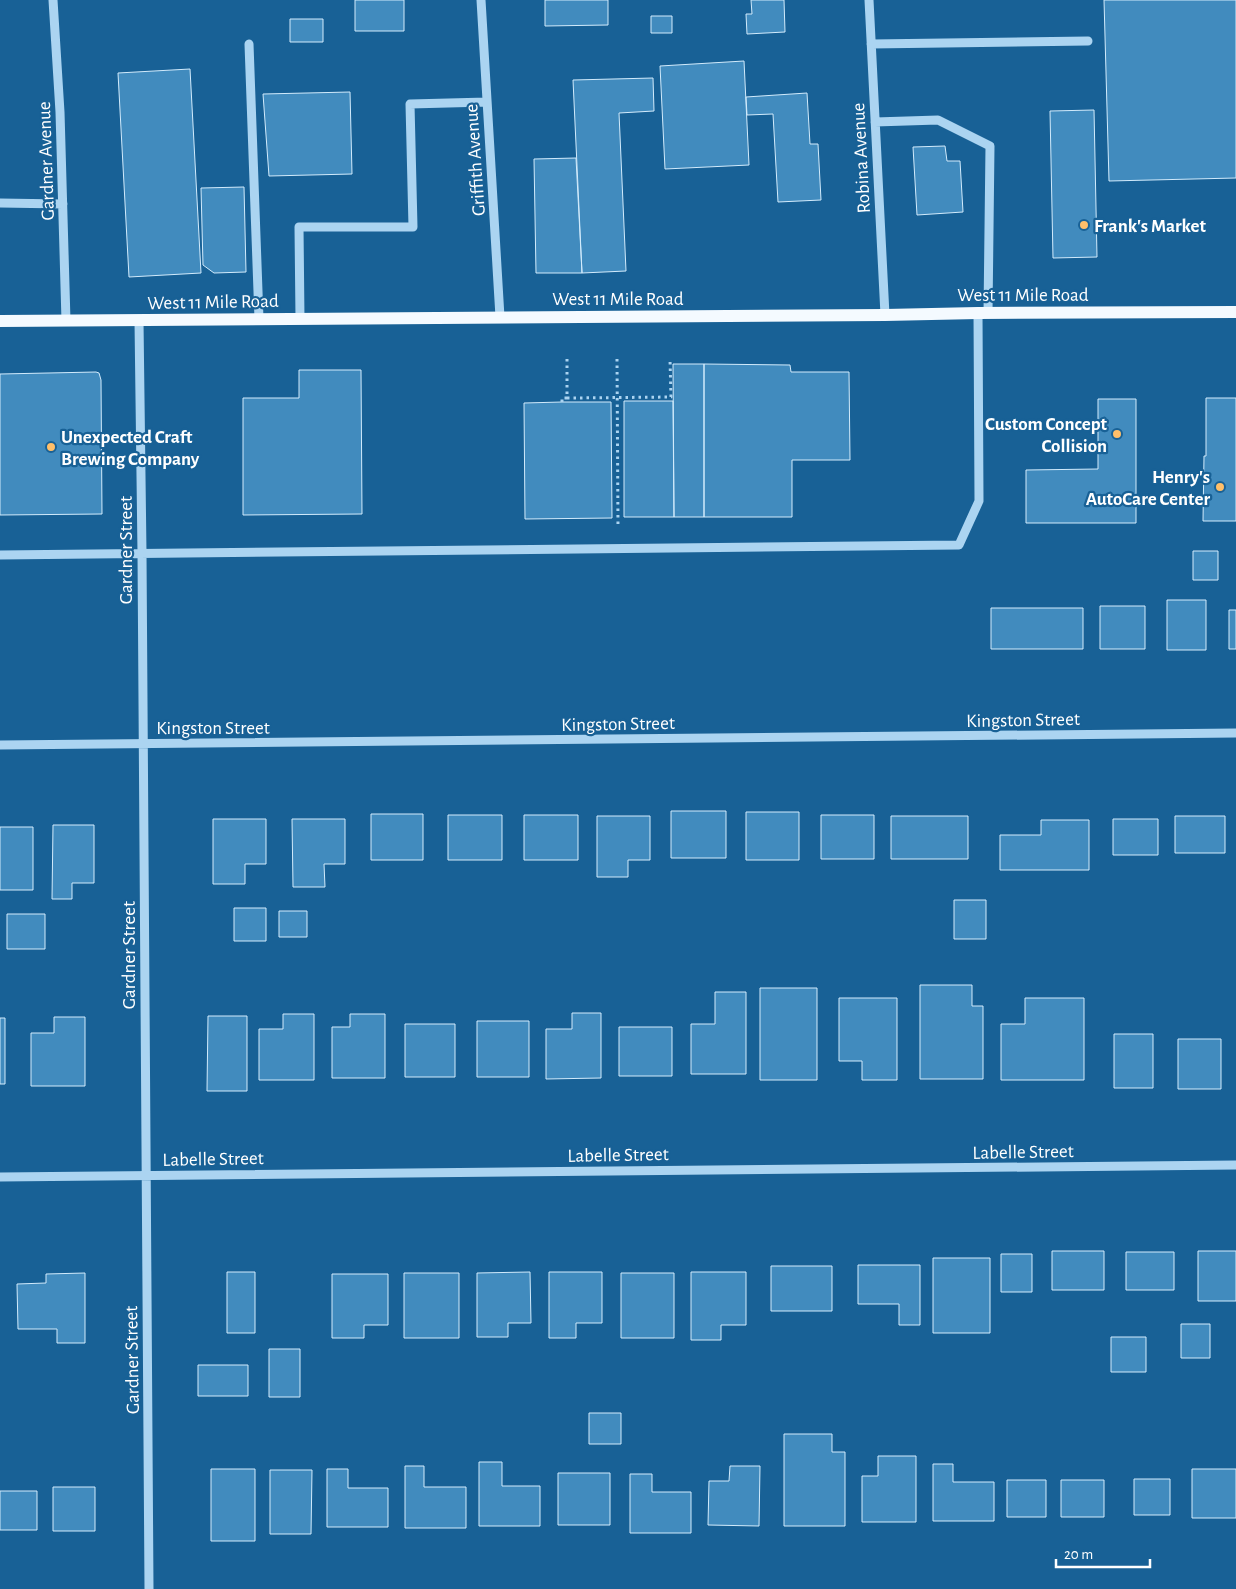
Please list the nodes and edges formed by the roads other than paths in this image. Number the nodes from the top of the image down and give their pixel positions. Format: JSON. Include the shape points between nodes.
{"nodes":[{"id":1,"x":53,"y":0,"type":"edge"},
{"id":2,"x":481,"y":0,"type":"edge"},
{"id":3,"x":869,"y":0,"type":"edge"},
{"id":4,"x":1088,"y":41,"type":"dead end"},
{"id":5,"x":249,"y":44,"type":"dead end"},
{"id":6,"x":871,"y":44,"type":"junction"},
{"id":7,"x":487,"y":102,"type":"junction"},
{"id":8,"x":875,"y":122,"type":"junction"},
{"id":9,"x":0,"y":203,"type":"edge"},
{"id":10,"x":63,"y":204,"type":"junction"},
{"id":11,"x":1236,"y":312,"type":"edge"},
{"id":12,"x":983,"y":313,"type":"junction"},
{"id":13,"x":885,"y":315,"type":"junction"},
{"id":14,"x":500,"y":317,"type":"junction"},
{"id":15,"x":300,"y":318,"type":"junction"},
{"id":16,"x":259,"y":319,"type":"junction"},
{"id":17,"x":138,"y":320,"type":"junction"},
{"id":18,"x":0,"y":321,"type":"edge"},
{"id":19,"x":66,"y":321,"type":"junction"},
{"id":20,"x":142,"y":553,"type":"junction"},
{"id":21,"x":0,"y":555,"type":"edge"},
{"id":22,"x":1236,"y":733,"type":"edge"},
{"id":23,"x":143,"y":744,"type":"junction"},
{"id":24,"x":0,"y":745,"type":"edge"},
{"id":25,"x":1236,"y":1165,"type":"edge"},
{"id":26,"x":146,"y":1175,"type":"junction"},
{"id":27,"x":0,"y":1177,"type":"edge"},
{"id":28,"x":149,"y":1589,"type":"edge"}],
"edges":[{"from":1,"to":10,"type":"street","name":"Gardner Avenue"},
{"from":2,"to":7,"type":"street","name":"Griffith Avenue"},
{"from":3,"to":6,"type":"street","name":"Robina Avenue"},
{"from":4,"to":6,"type":"street"},
{"from":5,"to":16,"type":"street"},
{"from":6,"to":8,"type":"street","name":"Robina Avenue"},
{"from":7,"to":14,"type":"street","name":"Griffith Avenue"},
{"from":7,"to":15,"type":"street","via":[[410,104],[413,227],[299,227]]},
{"from":8,"to":12,"type":"street","via":[[938,120],[990,146]]},
{"from":8,"to":13,"type":"street","name":"Robina Avenue"},
{"from":9,"to":10,"type":"street"},
{"from":10,"to":19,"type":"street","name":"Gardner Avenue"},
{"from":11,"to":12,"type":"main road","name":"West 11 Mile Road"},
{"from":12,"to":13,"type":"main road","name":"West 11 Mile Road"},
{"from":12,"to":20,"type":"street","via":[[979,501],[959,545]]},
{"from":13,"to":14,"type":"main road","name":"West 11 Mile Road"},
{"from":14,"to":15,"type":"main road","name":"West 11 Mile Road"},
{"from":15,"to":16,"type":"main road","name":"West 11 Mile Road"},
{"from":16,"to":17,"type":"main road","name":"West 11 Mile Road"},
{"from":17,"to":19,"type":"main road","name":"West 11 Mile Road"},
{"from":17,"to":20,"type":"street","name":"Gardner Street"},
{"from":18,"to":19,"type":"main road","name":"West 11 Mile Road"},
{"from":20,"to":21,"type":"street"},
{"from":20,"to":23,"type":"street","name":"Gardner Street"},
{"from":22,"to":23,"type":"street","name":"Kingston Street"},
{"from":23,"to":24,"type":"street","name":"Kingston Street"},
{"from":23,"to":26,"type":"street","name":"Gardner Street"},
{"from":25,"to":26,"type":"street","name":"Labelle Street"},
{"from":26,"to":27,"type":"street","name":"Labelle Street"},
{"from":26,"to":28,"type":"street","name":"Gardner Street"}]}
